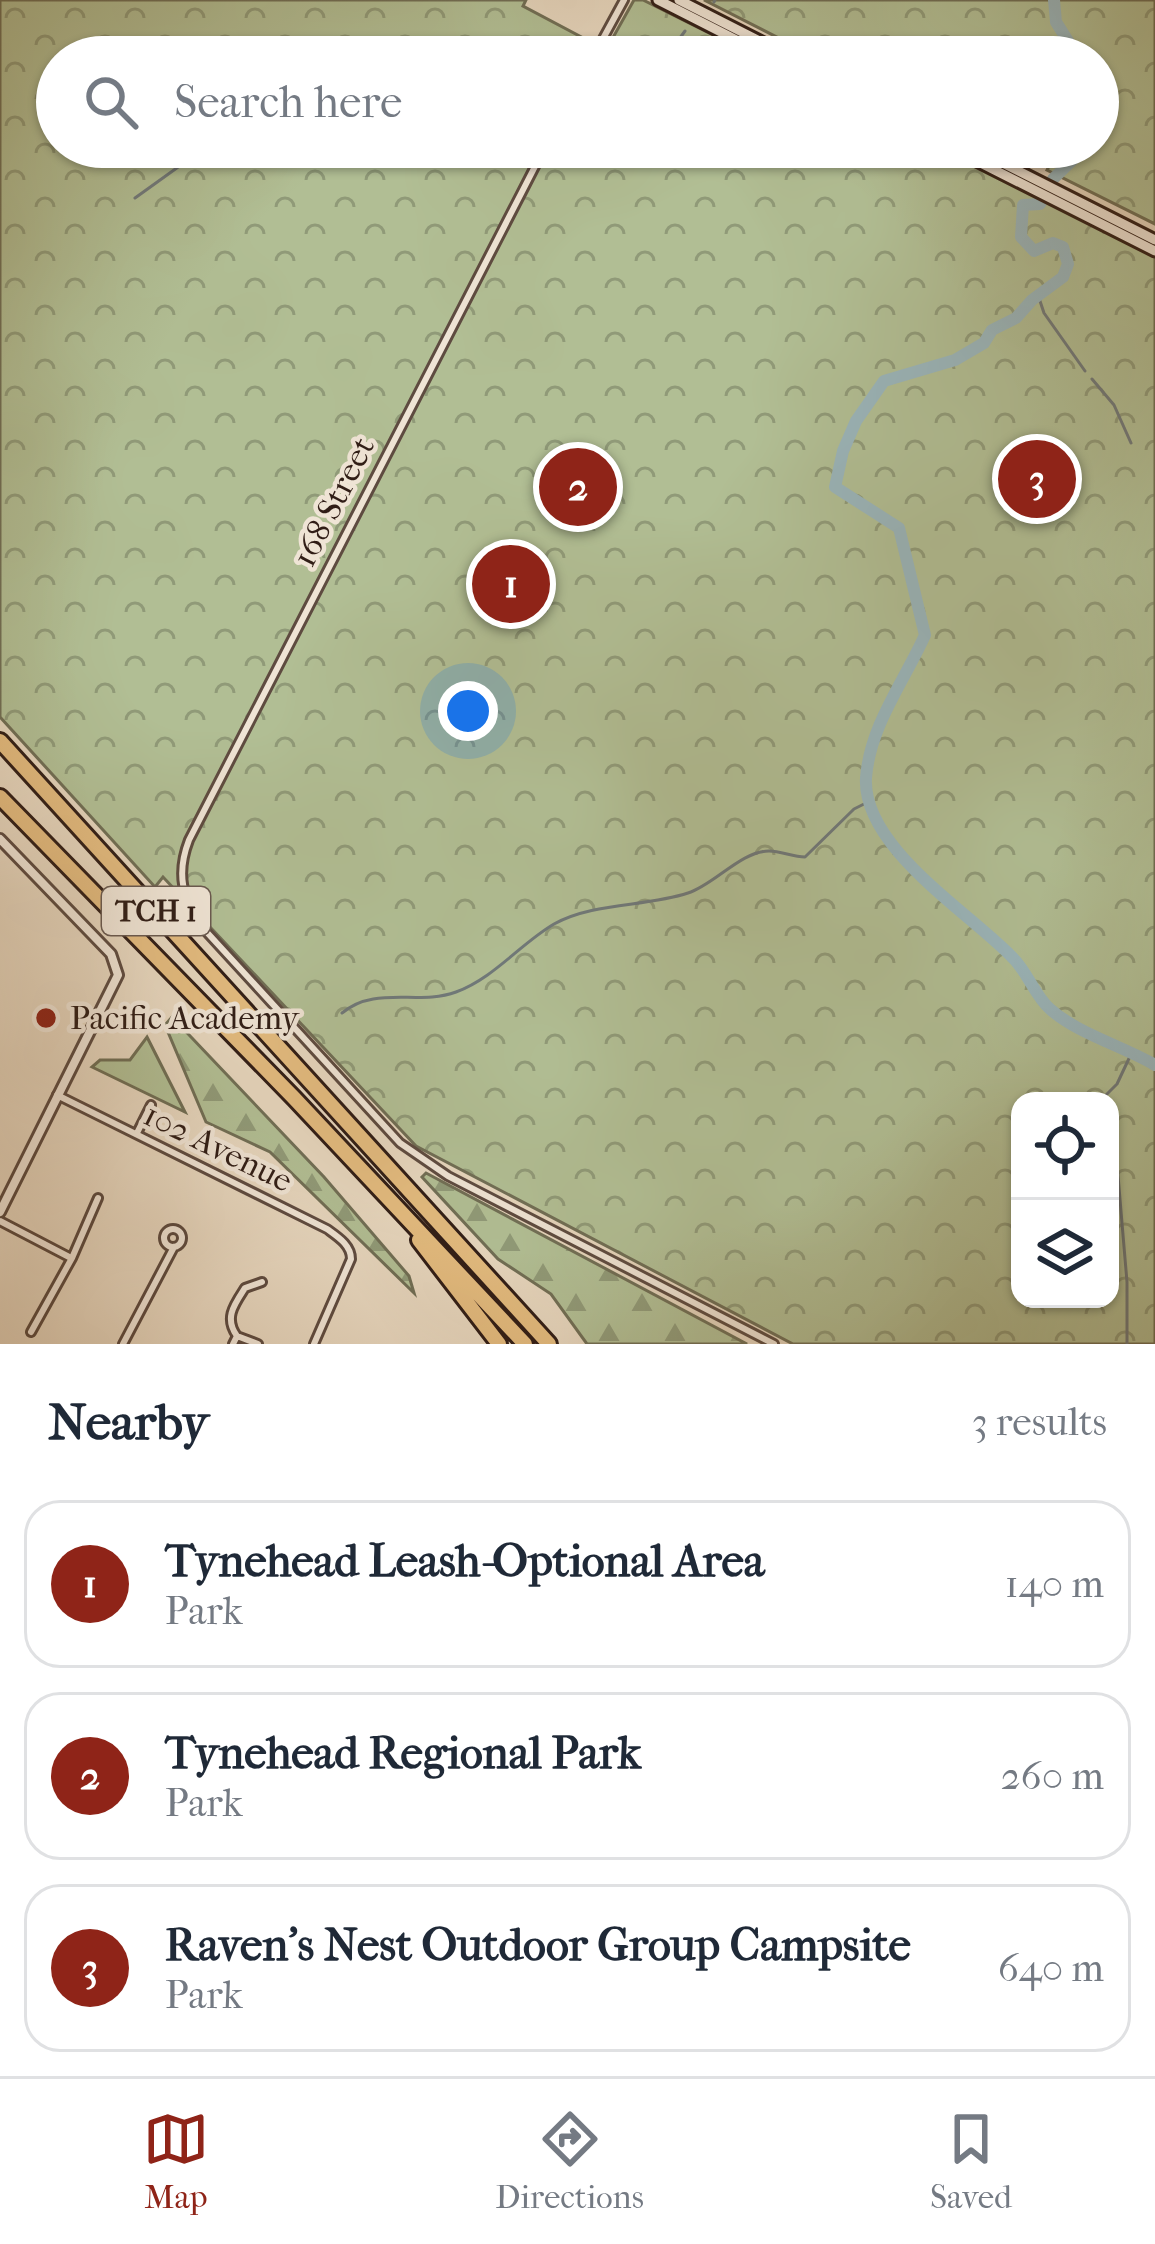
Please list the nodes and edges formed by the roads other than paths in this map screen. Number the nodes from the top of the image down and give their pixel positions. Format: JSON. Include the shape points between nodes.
{"nodes":[{"id":1,"x":624,"y":0,"type":"edge"},
{"id":2,"x":658,"y":0,"type":"edge"},
{"id":3,"x":679,"y":0,"type":"edge"},
{"id":4,"x":604,"y":36,"type":"edge"},
{"id":5,"x":729,"y":36,"type":"edge"},
{"id":6,"x":750,"y":36,"type":"edge"},
{"id":7,"x":534,"y":168,"type":"edge"},
{"id":8,"x":999,"y":168,"type":"edge"},
{"id":9,"x":1008,"y":168,"type":"edge"},
{"id":10,"x":1037,"y":184,"type":"junction"},
{"id":11,"x":1062,"y":197,"type":"junction"},
{"id":12,"x":1155,"y":240,"type":"edge"},
{"id":13,"x":1155,"y":251,"type":"edge"},
{"id":14,"x":0,"y":741,"type":"edge"},
{"id":15,"x":0,"y":797,"type":"edge"},
{"id":16,"x":0,"y":839,"type":"edge"},
{"id":17,"x":57,"y":1095,"type":"junction"},
{"id":18,"x":151,"y":1105,"type":"dead end"},
{"id":19,"x":136,"y":1135,"type":"junction"},
{"id":20,"x":380,"y":1188,"type":"junction"},
{"id":21,"x":98,"y":1198,"type":"dead end"},
{"id":22,"x":0,"y":1216,"type":"edge"},
{"id":23,"x":174,"y":1247,"type":"dead end"},
{"id":24,"x":72,"y":1258,"type":"junction"},
{"id":25,"x":262,"y":1282,"type":"dead end"},
{"id":26,"x":31,"y":1332,"type":"dead end"},
{"id":27,"x":235,"y":1340,"type":"edge"},
{"id":28,"x":123,"y":1344,"type":"edge"},
{"id":29,"x":258,"y":1344,"type":"edge"},
{"id":30,"x":314,"y":1344,"type":"edge"},
{"id":31,"x":499,"y":1344,"type":"edge"},
{"id":32,"x":526,"y":1344,"type":"edge"},
{"id":33,"x":549,"y":1344,"type":"edge"},
{"id":34,"x":774,"y":1344,"type":"edge"}],
"edges":[{"from":1,"to":4,"type":"street"},
{"from":2,"to":5,"type":"main road"},
{"from":3,"to":6,"type":"main road"},
{"from":7,"to":34,"type":"street","name":"168 Street","via":[[189,840],[181,883],[202,928],[400,1143],[448,1176]]},
{"from":8,"to":10,"type":"main road"},
{"from":9,"to":10,"type":"main road"},
{"from":10,"to":11,"type":"main road"},
{"from":11,"to":12,"type":"main road"},
{"from":11,"to":13,"type":"main road"},
{"from":14,"to":33,"type":"highway","number":"TCH 1"},
{"from":15,"to":20,"type":"highway","number":"TCH 1"},
{"from":16,"to":17,"type":"street","via":[[117,967]]},
{"from":17,"to":19,"type":"street","name":"102 Avenue"},
{"from":17,"to":22,"type":"street"},
{"from":18,"to":19,"type":"street"},
{"from":19,"to":30,"type":"street","name":"102 Avenue","via":[[328,1229],[350,1252]]},
{"from":20,"to":31,"type":"highway"},
{"from":20,"to":32,"type":"highway","number":"TCH 1"},
{"from":21,"to":24,"type":"street"},
{"from":22,"to":24,"type":"street"},
{"from":23,"to":28,"type":"street"},
{"from":24,"to":26,"type":"street"},
{"from":25,"to":27,"type":"street","via":[[245,1288],[231,1311]]},
{"from":27,"to":29,"type":"street"}]}
